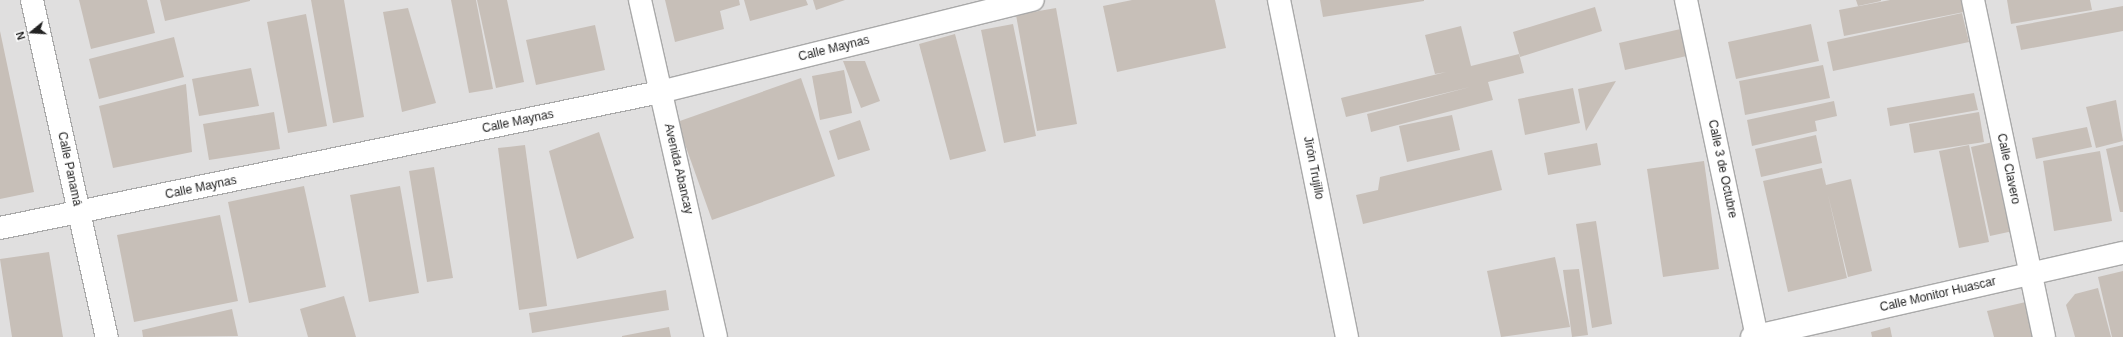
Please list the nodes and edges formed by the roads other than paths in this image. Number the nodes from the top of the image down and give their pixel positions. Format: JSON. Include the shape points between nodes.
{"nodes":[{"id":1,"x":32,"y":0,"type":"edge"},
{"id":2,"x":640,"y":0,"type":"edge"},
{"id":3,"x":1033,"y":0,"type":"edge"},
{"id":4,"x":1279,"y":0,"type":"edge"},
{"id":5,"x":1686,"y":0,"type":"edge"},
{"id":6,"x":1973,"y":0,"type":"edge"},
{"id":7,"x":660,"y":92,"type":"junction"},
{"id":8,"x":78,"y":214,"type":"junction"},
{"id":9,"x":0,"y":228,"type":"edge"},
{"id":10,"x":2123,"y":253,"type":"edge"},
{"id":11,"x":2030,"y":275,"type":"junction"},
{"id":12,"x":108,"y":337,"type":"edge"},
{"id":13,"x":716,"y":337,"type":"edge"},
{"id":14,"x":1347,"y":337,"type":"edge"},
{"id":15,"x":1756,"y":337,"type":"edge"},
{"id":16,"x":2044,"y":337,"type":"edge"}],
"edges":[{"from":1,"to":8,"type":"street","name":"Calle Panamá"},
{"from":2,"to":7,"type":"street","name":"Avenida Abancay"},
{"from":3,"to":7,"type":"street","name":"Calle Maynas"},
{"from":4,"to":14,"type":"street","name":"Jirón Trujillo"},
{"from":5,"to":15,"type":"street","name":"Calle 3 de Octubre"},
{"from":6,"to":11,"type":"street","name":"Calle Clavero"},
{"from":7,"to":8,"type":"street","name":"Calle Maynas"},
{"from":7,"to":13,"type":"street","name":"Avenida Abancay"},
{"from":8,"to":9,"type":"street","name":"Calle Maynas"},
{"from":8,"to":12,"type":"street","name":"Calle Panamá"},
{"from":10,"to":11,"type":"street","name":"Calle Monitor Huascar"},
{"from":11,"to":15,"type":"street","name":"Calle Monitor Huascar"},
{"from":11,"to":16,"type":"street","name":"Calle Clavero"}]}
